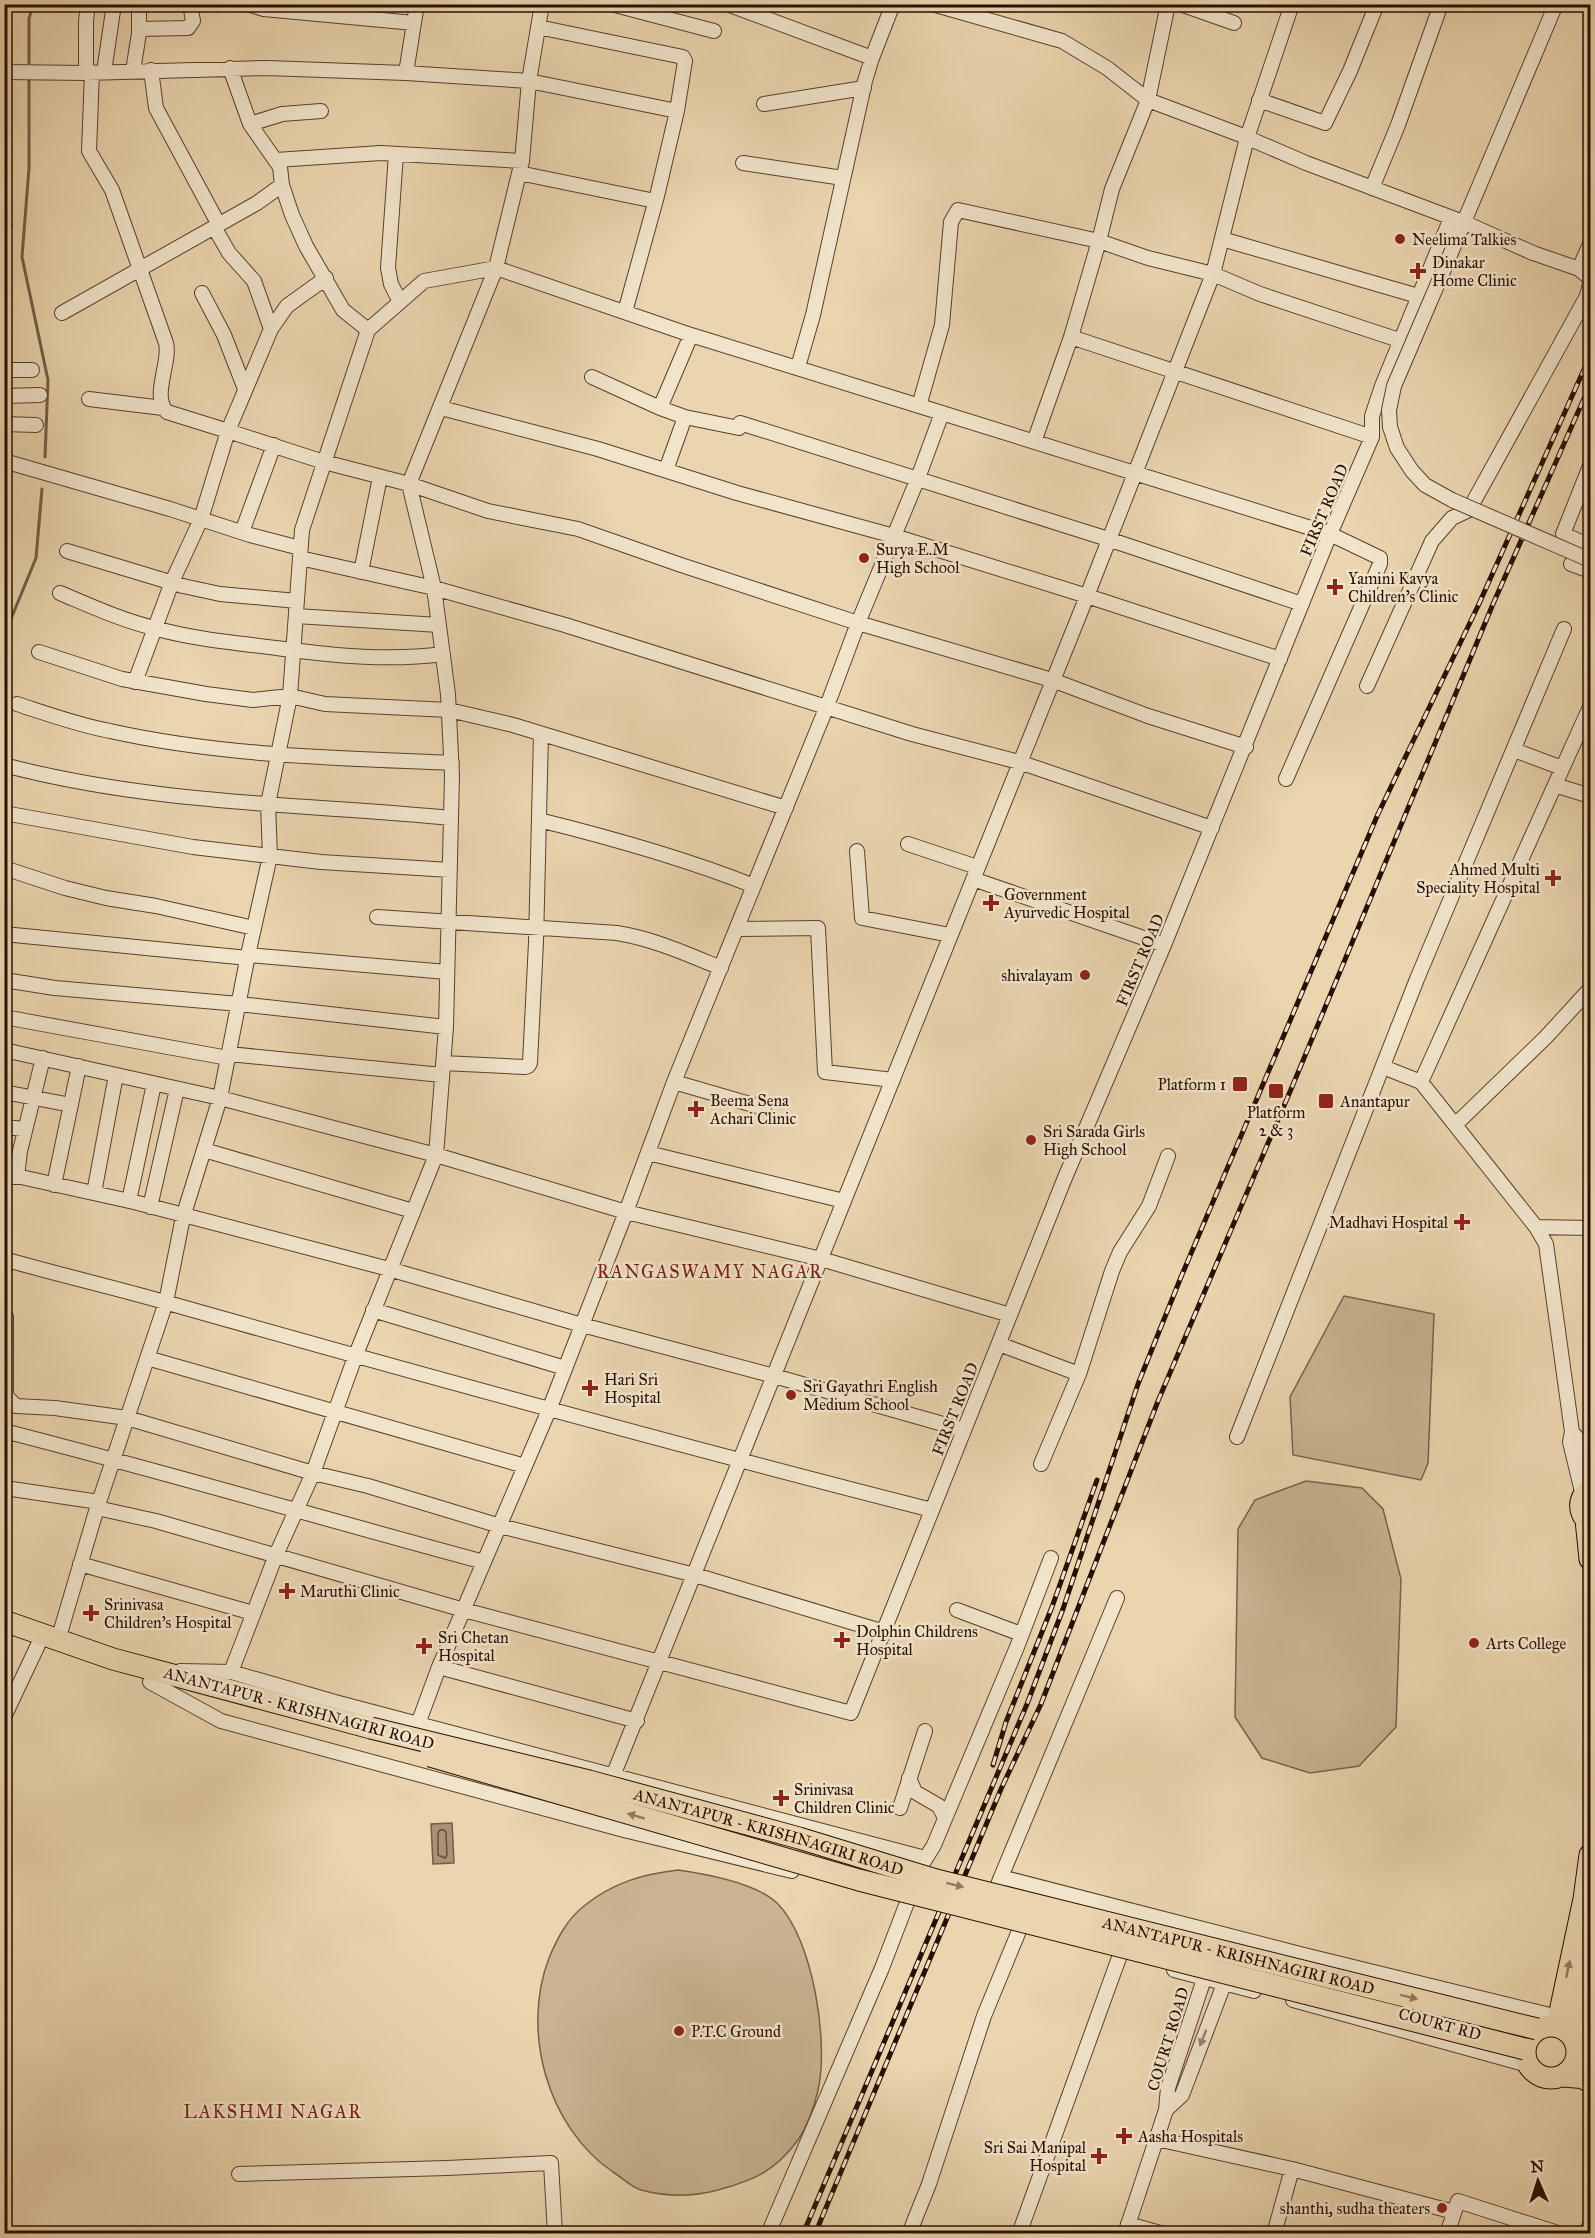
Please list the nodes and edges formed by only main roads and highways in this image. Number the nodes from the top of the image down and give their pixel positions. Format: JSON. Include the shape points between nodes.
{"nodes":[{"id":1,"x":1587,"y":1492,"type":"edge"},
{"id":2,"x":1588,"y":1522,"type":"edge"},
{"id":3,"x":1590,"y":1559,"type":"edge"},
{"id":4,"x":4,"y":1621,"type":"edge"},
{"id":5,"x":4,"y":1634,"type":"edge"},
{"id":6,"x":48,"y":1643,"type":"junction"},
{"id":7,"x":369,"y":1733,"type":"junction"},
{"id":8,"x":1590,"y":1855,"type":"edge"},
{"id":9,"x":1585,"y":1918,"type":"edge"},
{"id":10,"x":1590,"y":1963,"type":"edge"},
{"id":11,"x":1559,"y":2029,"type":"junction"},
{"id":12,"x":1590,"y":2053,"type":"edge"},
{"id":13,"x":1527,"y":2057,"type":"junction"},
{"id":14,"x":1558,"y":2077,"type":"junction"},
{"id":15,"x":1590,"y":2083,"type":"edge"}],
"edges":[{"from":1,"to":2,"type":"highway","via":[[1580,1508]]},
{"from":2,"to":3,"type":"highway"},
{"from":4,"to":6,"type":"highway","name":"ANANTAPUR - KRISHNAGIRI ROAD"},
{"from":5,"to":6,"type":"highway","name":"ANANTAPUR - KRISHNAGIRI ROAD"},
{"from":6,"to":7,"type":"highway","name":"ANANTAPUR - KRISHNAGIRI ROAD","via":[[97,1668],[152,1676]]},
{"from":7,"to":11,"type":"highway","name":"ANANTAPUR - KRISHNAGIRI ROAD","one_way":true,"bridge":true,"via":[[590,1781],[936,1880]]},
{"from":13,"to":7,"type":"highway","one_way":true,"bridge":true,"via":[[859,1880]]},
{"from":8,"to":9,"type":"highway"},
{"from":11,"to":9,"type":"highway","one_way":true},
{"from":10,"to":11,"type":"highway"},
{"from":11,"to":12,"type":"main road","name":"ANANTAPUR - KRISHNAGIRI ROAD"},
{"from":11,"to":13,"type":"highway","via":[[1527,2041]]},
{"from":11,"to":14,"type":"highway","via":[[1578,2054],[1571,2069]]},
{"from":13,"to":14,"type":"highway","via":[[1540,2076]]},
{"from":14,"to":15,"type":"main road"}]}
